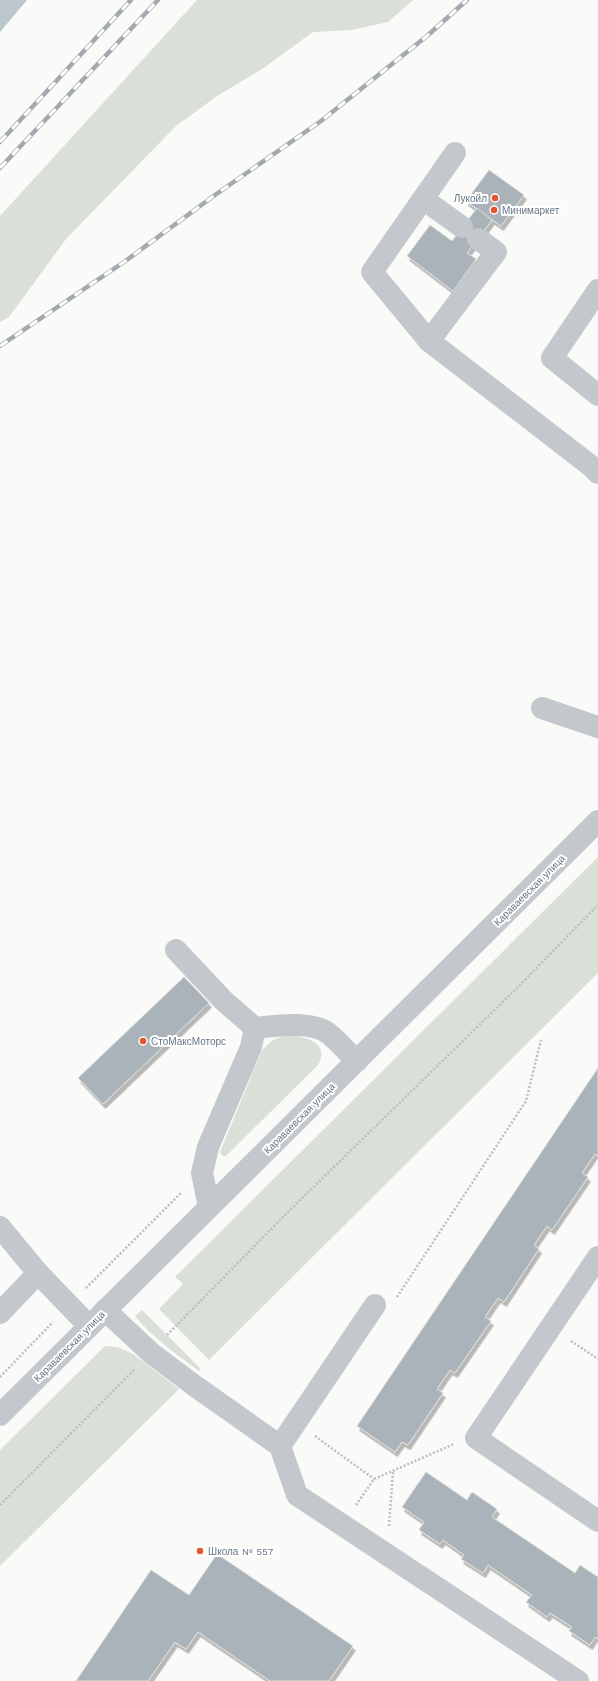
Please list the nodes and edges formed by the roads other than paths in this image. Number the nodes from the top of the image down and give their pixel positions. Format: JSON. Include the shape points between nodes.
{"nodes":[{"id":1,"x":456,"y":153,"type":"dead end"},
{"id":2,"x":423,"y":199,"type":"junction"},
{"id":3,"x":598,"y":290,"type":"edge"},
{"id":4,"x":429,"y":341,"type":"junction"},
{"id":5,"x":598,"y":395,"type":"edge"},
{"id":6,"x":596,"y":465,"type":"edge"},
{"id":7,"x":542,"y":708,"type":"dead end"},
{"id":8,"x":598,"y":727,"type":"edge"},
{"id":9,"x":598,"y":821,"type":"edge"},
{"id":10,"x":176,"y":950,"type":"dead end"},
{"id":11,"x":255,"y":1028,"type":"junction"},
{"id":12,"x":357,"y":1061,"type":"junction"},
{"id":13,"x":209,"y":1207,"type":"junction"},
{"id":14,"x":0,"y":1227,"type":"edge"},
{"id":15,"x":598,"y":1257,"type":"edge"},
{"id":16,"x":38,"y":1274,"type":"junction"},
{"id":17,"x":375,"y":1305,"type":"road end"},
{"id":18,"x":105,"y":1310,"type":"junction"},
{"id":19,"x":0,"y":1313,"type":"edge"},
{"id":20,"x":89,"y":1326,"type":"junction"},
{"id":21,"x":0,"y":1415,"type":"edge"},
{"id":22,"x":280,"y":1446,"type":"junction"},
{"id":23,"x":598,"y":1521,"type":"edge"},
{"id":24,"x":578,"y":1681,"type":"edge"}],
"edges":[{"from":1,"to":2,"type":"street"},
{"from":2,"to":4,"type":"street","via":[[372,272]]},
{"from":2,"to":4,"type":"street","via":[[496,252]]},
{"from":3,"to":5,"type":"street","via":[[552,358]]},
{"from":4,"to":6,"type":"street"},
{"from":7,"to":8,"type":"street"},
{"from":9,"to":12,"type":"street","name":"Караваевская улица"},
{"from":10,"to":11,"type":"street","via":[[224,1001]]},
{"from":11,"to":12,"type":"street","via":[[304,1025],[327,1032]]},
{"from":11,"to":13,"type":"street","via":[[251,1047],[208,1147],[202,1173]]},
{"from":12,"to":13,"type":"street","name":"Караваевская улица"},
{"from":13,"to":18,"type":"street","name":"Караваевская улица"},
{"from":14,"to":16,"type":"street"},
{"from":15,"to":23,"type":"street","via":[[476,1438]]},
{"from":16,"to":19,"type":"street"},
{"from":16,"to":20,"type":"street"},
{"from":17,"to":22,"type":"street"},
{"from":18,"to":20,"type":"street","name":"Караваевская улица"},
{"from":18,"to":22,"type":"street","via":[[151,1352]]},
{"from":20,"to":21,"type":"street","name":"Караваевская улица"},
{"from":22,"to":24,"type":"street","via":[[297,1495]]}]}
